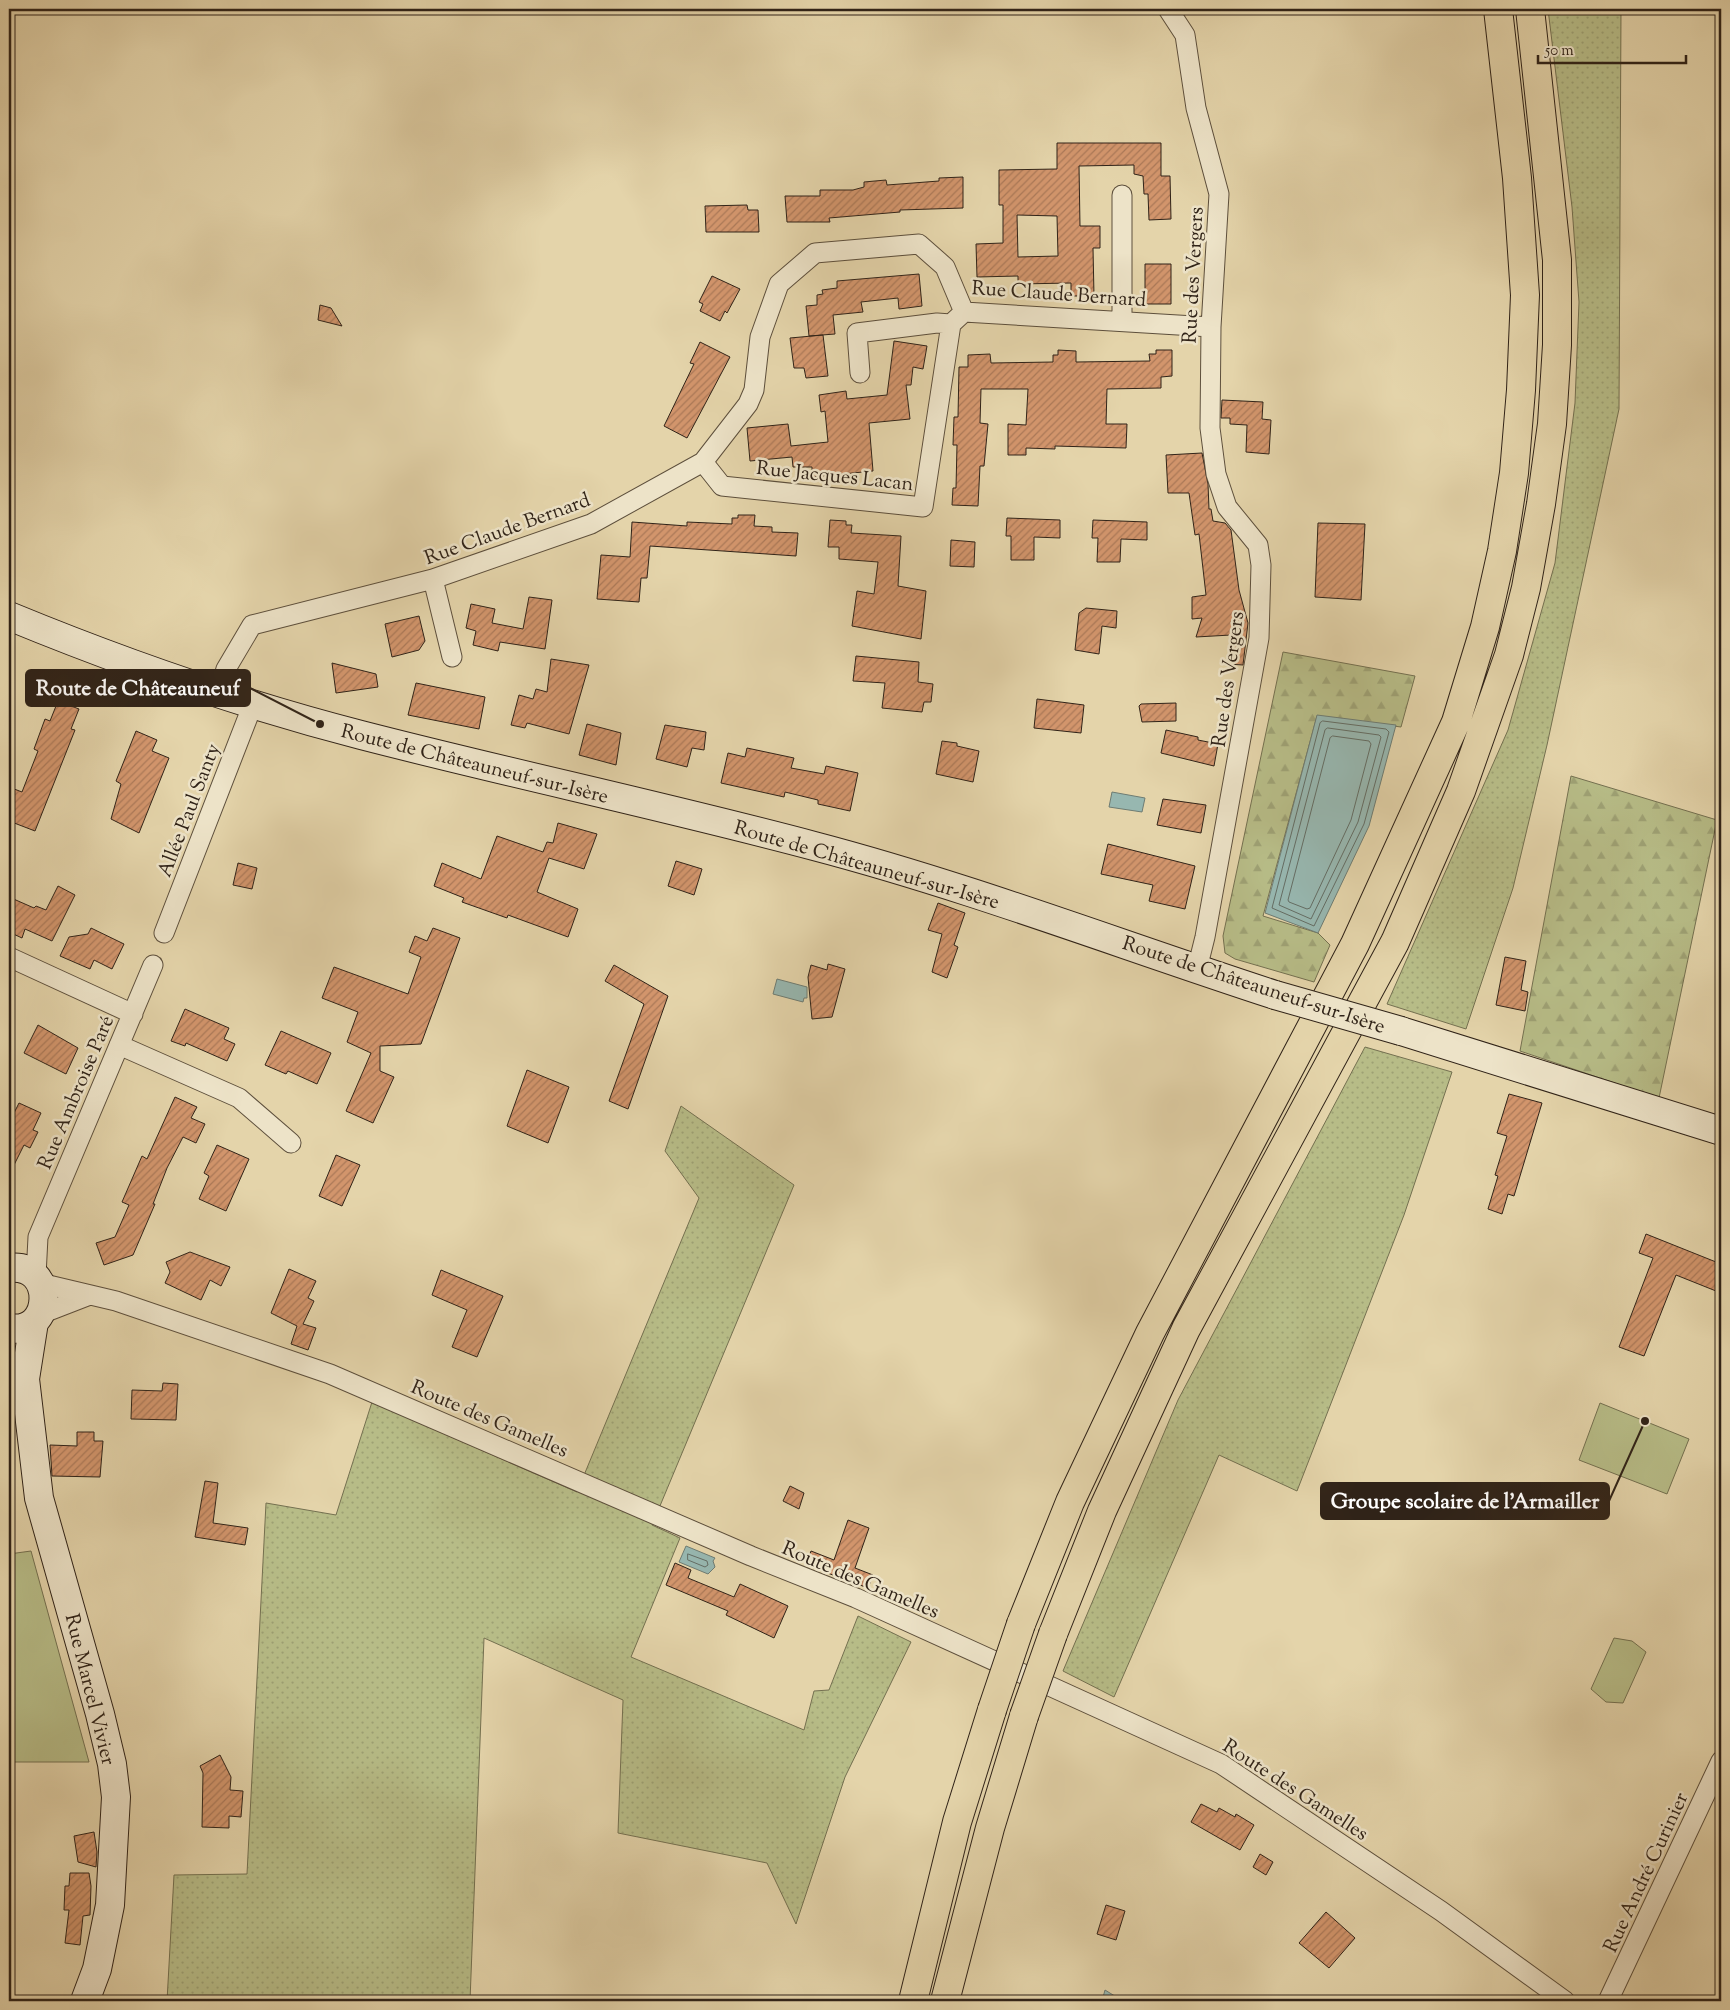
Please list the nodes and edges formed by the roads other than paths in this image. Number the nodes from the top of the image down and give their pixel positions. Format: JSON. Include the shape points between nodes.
{"nodes":[{"id":1,"x":1168,"y":9,"type":"edge"},
{"id":2,"x":1498,"y":9,"type":"edge"},
{"id":3,"x":1530,"y":9,"type":"edge"},
{"id":4,"x":1122,"y":195,"type":"dead end"},
{"id":5,"x":957,"y":318,"type":"junction"},
{"id":6,"x":1122,"y":321,"type":"junction"},
{"id":7,"x":1211,"y":327,"type":"junction"},
{"id":8,"x":860,"y":373,"type":"dead end"},
{"id":9,"x":703,"y":462,"type":"junction"},
{"id":10,"x":433,"y":579,"type":"junction"},
{"id":11,"x":9,"y":616,"type":"edge"},
{"id":12,"x":452,"y":657,"type":"dead end"},
{"id":13,"x":219,"y":693,"type":"junction"},
{"id":14,"x":253,"y":704,"type":"junction"},
{"id":15,"x":164,"y":933,"type":"dead end"},
{"id":16,"x":9,"y":957,"type":"edge"},
{"id":17,"x":153,"y":965,"type":"dead end"},
{"id":18,"x":1198,"y":969,"type":"junction"},
{"id":19,"x":133,"y":1014,"type":"junction"},
{"id":20,"x":119,"y":1046,"type":"junction"},
{"id":21,"x":1721,"y":1131,"type":"edge"},
{"id":22,"x":291,"y":1143,"type":"dead end"},
{"id":23,"x":38,"y":1237,"type":"junction"},
{"id":24,"x":24,"y":1274,"type":"edge"},
{"id":25,"x":90,"y":1295,"type":"junction"},
{"id":26,"x":28,"y":1321,"type":"edge"},
{"id":27,"x":9,"y":1344,"type":"edge"},
{"id":28,"x":24,"y":1379,"type":"junction"},
{"id":29,"x":1721,"y":1762,"type":"edge"},
{"id":30,"x":85,"y":2001,"type":"edge"},
{"id":31,"x":913,"y":2001,"type":"edge"},
{"id":32,"x":945,"y":2001,"type":"edge"},
{"id":33,"x":1565,"y":2001,"type":"edge"},
{"id":34,"x":1608,"y":2001,"type":"edge"}],
"edges":[{"from":1,"to":7,"type":"street","name":"Rue des Vergers","via":[[1185,35],[1196,108],[1219,194]]},
{"from":2,"to":31,"type":"highway","bridge":true,"via":[[1517,178],[1525,295],[1522,390],[1514,473],[1502,551],[1482,636],[1456,722],[1355,944],[1150,1333],[1070,1502],[1021,1624],[992,1710],[957,1822]]},
{"from":3,"to":32,"type":"highway","bridge":true,"via":[[1557,260],[1557,345],[1542,504],[1509,655],[1461,791],[1395,942],[1186,1329],[1102,1511],[1024,1716],[990,1828]]},
{"from":4,"to":6,"type":"street"},
{"from":5,"to":6,"type":"street","name":"Rue Claude Bernard"},
{"from":5,"to":8,"type":"street","via":[[857,333]]},
{"from":5,"to":9,"type":"street","name":"Rue Jacques Lacan","via":[[923,507],[722,486]]},
{"from":5,"to":9,"type":"street","name":"Rue Claude Bernard","via":[[945,267],[920,244],[815,253],[779,284],[760,337],[754,390],[748,404]]},
{"from":6,"to":7,"type":"street","name":"Rue Claude Bernard"},
{"from":7,"to":18,"type":"street","name":"Rue des Vergers","via":[[1210,428],[1216,474],[1227,507],[1258,545],[1261,566],[1259,638]]},
{"from":9,"to":10,"type":"street","name":"Rue Claude Bernard","via":[[591,524]]},
{"from":10,"to":12,"type":"street"},
{"from":10,"to":13,"type":"street","name":"Rue Claude Bernard","via":[[252,625],[226,669]]},
{"from":11,"to":13,"type":"main road","name":"Route de Châteauneuf-sur-Isère","via":[[110,656]]},
{"from":13,"to":14,"type":"main road","name":"Route de Châteauneuf-sur-Isère"},
{"from":14,"to":15,"type":"street","name":"Allée Paul Santy"},
{"from":14,"to":18,"type":"main road","name":"Route de Châteauneuf-sur-Isère","via":[[360,735],[826,849],[965,889]]},
{"from":16,"to":19,"type":"street"},
{"from":17,"to":19,"type":"street","name":"Rue Ambroise Paré"},
{"from":18,"to":21,"type":"main road","name":"Route de Châteauneuf-sur-Isère","bridge":true},
{"from":19,"to":20,"type":"street","name":"Rue Ambroise Paré"},
{"from":20,"to":22,"type":"street","via":[[239,1098]]},
{"from":20,"to":23,"type":"street","name":"Rue Ambroise Paré"},
{"from":23,"to":24,"type":"street","name":"Rue Ambroise Paré"},
{"from":23,"to":24,"type":"street","name":"Rue Ambroise Paré"},
{"from":24,"to":25,"type":"street","name":"Route des Gamelles"},
{"from":24,"to":26,"type":"main road","name":"Rue Marcel Vivier","via":[[44,1293],[44,1303]]},
{"from":25,"to":26,"type":"street"},
{"from":25,"to":33,"type":"street","name":"Route des Gamelles","via":[[330,1374],[856,1598],[1221,1764],[1441,1911]]},
{"from":26,"to":28,"type":"main road","name":"Rue Marcel Vivier"},
{"from":27,"to":28,"type":"main road","name":"Rue Marcel Vivier"},
{"from":28,"to":30,"type":"main road","name":"Rue Marcel Vivier","via":[[39,1498],[100,1714],[116,1797],[110,1905],[97,1969]]},
{"from":29,"to":34,"type":"street","name":"Rue André Curinier"}]}
